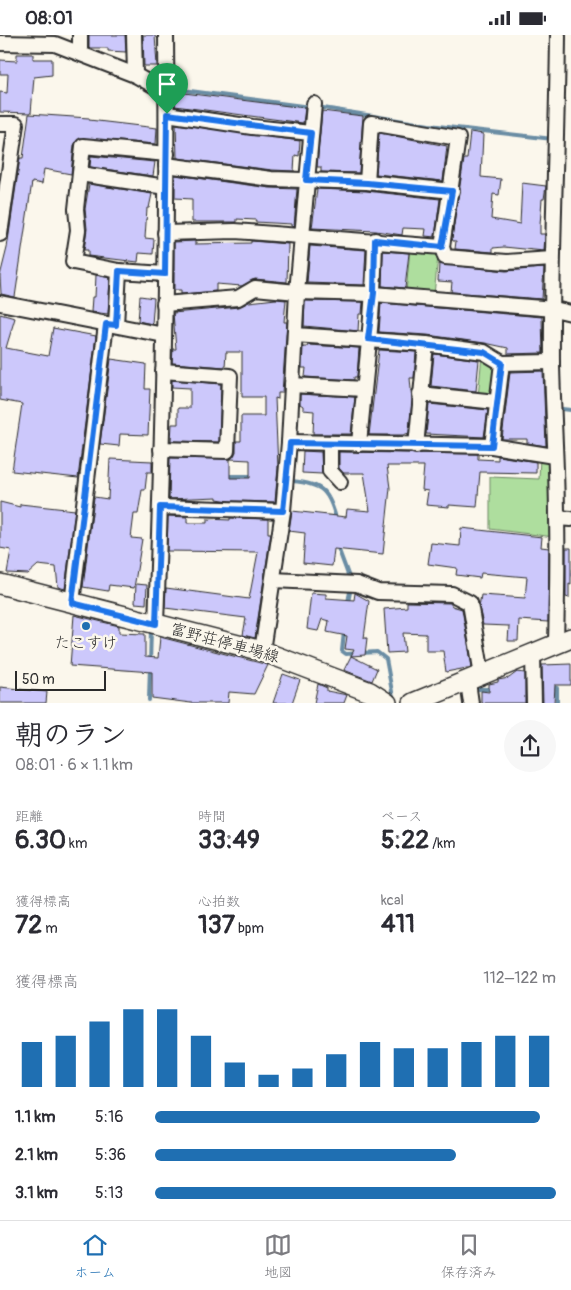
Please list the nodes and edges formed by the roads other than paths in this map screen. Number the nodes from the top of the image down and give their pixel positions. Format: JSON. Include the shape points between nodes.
{"nodes":[{"id":1,"x":80,"y":35,"type":"edge"},
{"id":2,"x":134,"y":35,"type":"edge"},
{"id":3,"x":166,"y":35,"type":"edge"},
{"id":4,"x":558,"y":35,"type":"edge"},
{"id":5,"x":25,"y":39,"type":"edge"},
{"id":6,"x":0,"y":43,"type":"edge"},
{"id":7,"x":80,"y":53,"type":"junction"},
{"id":8,"x":135,"y":75,"type":"junction"},
{"id":9,"x":166,"y":93,"type":"junction"},
{"id":10,"x":313,"y":106,"type":"dead end"},
{"id":11,"x":167,"y":114,"type":"junction"},
{"id":12,"x":0,"y":125,"type":"edge"},
{"id":13,"x":311,"y":133,"type":"junction"},
{"id":14,"x":564,"y":146,"type":"edge"},
{"id":15,"x":166,"y":159,"type":"junction"},
{"id":16,"x":80,"y":174,"type":"junction"},
{"id":17,"x":306,"y":180,"type":"junction"},
{"id":18,"x":367,"y":183,"type":"junction"},
{"id":19,"x":166,"y":187,"type":"junction"},
{"id":20,"x":452,"y":191,"type":"junction"},
{"id":21,"x":2,"y":207,"type":"edge"},
{"id":22,"x":165,"y":233,"type":"junction"},
{"id":23,"x":0,"y":234,"type":"edge"},
{"id":24,"x":302,"y":236,"type":"junction"},
{"id":25,"x":375,"y":240,"type":"junction"},
{"id":26,"x":442,"y":247,"type":"junction"},
{"id":27,"x":552,"y":259,"type":"junction"},
{"id":28,"x":119,"y":271,"type":"junction"},
{"id":29,"x":159,"y":274,"type":"junction"},
{"id":30,"x":297,"y":292,"type":"junction"},
{"id":31,"x":374,"y":293,"type":"junction"},
{"id":32,"x":0,"y":303,"type":"edge"},
{"id":33,"x":164,"y":304,"type":"junction"},
{"id":34,"x":554,"y":309,"type":"junction"},
{"id":35,"x":571,"y":313,"type":"edge"},
{"id":36,"x":111,"y":324,"type":"junction"},
{"id":37,"x":158,"y":333,"type":"junction"},
{"id":38,"x":295,"y":335,"type":"junction"},
{"id":39,"x":368,"y":339,"type":"junction"},
{"id":40,"x":426,"y":344,"type":"junction"},
{"id":41,"x":552,"y":362,"type":"junction"},
{"id":42,"x":502,"y":363,"type":"junction"},
{"id":43,"x":163,"y":371,"type":"junction"},
{"id":44,"x":292,"y":385,"type":"junction"},
{"id":45,"x":364,"y":389,"type":"junction"},
{"id":46,"x":420,"y":395,"type":"junction"},
{"id":47,"x":496,"y":402,"type":"junction"},
{"id":48,"x":290,"y":443,"type":"junction"},
{"id":49,"x":330,"y":444,"type":"junction"},
{"id":50,"x":359,"y":444,"type":"junction"},
{"id":51,"x":416,"y":445,"type":"junction"},
{"id":52,"x":492,"y":446,"type":"junction"},
{"id":53,"x":161,"y":449,"type":"junction"},
{"id":54,"x":554,"y":456,"type":"junction"},
{"id":55,"x":340,"y":482,"type":"dead end"},
{"id":56,"x":160,"y":507,"type":"junction"},
{"id":57,"x":283,"y":511,"type":"junction"},
{"id":58,"x":564,"y":518,"type":"edge"},
{"id":59,"x":273,"y":580,"type":"junction"},
{"id":60,"x":0,"y":585,"type":"edge"},
{"id":61,"x":72,"y":603,"type":"junction"},
{"id":62,"x":156,"y":624,"type":"junction"},
{"id":63,"x":564,"y":641,"type":"edge"},
{"id":64,"x":262,"y":651,"type":"junction"},
{"id":65,"x":533,"y":655,"type":"junction"},
{"id":66,"x":475,"y":678,"type":"junction"},
{"id":67,"x":387,"y":703,"type":"edge"},
{"id":68,"x":413,"y":703,"type":"edge"},
{"id":69,"x":471,"y":703,"type":"edge"},
{"id":70,"x":534,"y":703,"type":"edge"}],
"edges":[{"from":1,"to":7,"type":"street"},
{"from":2,"to":8,"type":"street"},
{"from":3,"to":9,"type":"street"},
{"from":4,"to":14,"type":"street"},
{"from":5,"to":6,"type":"street"},
{"from":5,"to":7,"type":"street","via":[[55,44]]},
{"from":7,"to":8,"type":"street"},
{"from":8,"to":9,"type":"street"},
{"from":9,"to":11,"type":"street"},
{"from":10,"to":13,"type":"street"},
{"from":11,"to":13,"type":"street"},
{"from":11,"to":15,"type":"street"},
{"from":12,"to":21,"type":"street","via":[[16,125]]},
{"from":13,"to":17,"type":"street"},
{"from":14,"to":27,"type":"street"},
{"from":15,"to":16,"type":"street","via":[[83,146]]},
{"from":15,"to":17,"type":"street","via":[[271,179]]},
{"from":15,"to":19,"type":"street"},
{"from":16,"to":19,"type":"street"},
{"from":16,"to":28,"type":"street","via":[[73,262]]},
{"from":17,"to":18,"type":"street"},
{"from":17,"to":24,"type":"street"},
{"from":18,"to":20,"type":"street"},
{"from":18,"to":20,"type":"street","via":[[371,123],[458,137]]},
{"from":19,"to":22,"type":"street"},
{"from":20,"to":26,"type":"street"},
{"from":21,"to":23,"type":"street"},
{"from":22,"to":24,"type":"street","via":[[235,231]]},
{"from":22,"to":29,"type":"street"},
{"from":24,"to":25,"type":"street"},
{"from":24,"to":30,"type":"street"},
{"from":25,"to":26,"type":"street"},
{"from":25,"to":31,"type":"street"},
{"from":26,"to":27,"type":"street","via":[[445,257],[507,262]]},
{"from":27,"to":34,"type":"street"},
{"from":28,"to":29,"type":"street"},
{"from":28,"to":36,"type":"street"},
{"from":29,"to":33,"type":"street"},
{"from":30,"to":31,"type":"street"},
{"from":30,"to":33,"type":"street","via":[[255,288],[238,298]]},
{"from":30,"to":38,"type":"street"},
{"from":31,"to":34,"type":"street"},
{"from":31,"to":39,"type":"street"},
{"from":32,"to":36,"type":"street"},
{"from":33,"to":37,"type":"street"},
{"from":34,"to":35,"type":"street"},
{"from":34,"to":41,"type":"street"},
{"from":36,"to":37,"type":"street"},
{"from":36,"to":61,"type":"street"},
{"from":37,"to":43,"type":"street"},
{"from":38,"to":39,"type":"street"},
{"from":38,"to":44,"type":"street"},
{"from":39,"to":40,"type":"street"},
{"from":39,"to":45,"type":"street"},
{"from":40,"to":42,"type":"street","via":[[484,352]]},
{"from":40,"to":46,"type":"street"},
{"from":41,"to":42,"type":"street"},
{"from":41,"to":54,"type":"street"},
{"from":42,"to":47,"type":"street"},
{"from":43,"to":53,"type":"street"},
{"from":43,"to":53,"type":"street","via":[[230,376],[227,451]]},
{"from":44,"to":45,"type":"street"},
{"from":44,"to":48,"type":"street"},
{"from":45,"to":50,"type":"street"},
{"from":46,"to":47,"type":"street"},
{"from":46,"to":51,"type":"street"},
{"from":47,"to":52,"type":"street"},
{"from":48,"to":49,"type":"street"},
{"from":48,"to":57,"type":"street"},
{"from":49,"to":50,"type":"street"},
{"from":49,"to":55,"type":"street","via":[[330,471]]},
{"from":50,"to":51,"type":"street"},
{"from":51,"to":52,"type":"street"},
{"from":52,"to":54,"type":"street"},
{"from":53,"to":56,"type":"street"},
{"from":54,"to":58,"type":"street"},
{"from":56,"to":57,"type":"street"},
{"from":56,"to":62,"type":"street"},
{"from":57,"to":59,"type":"street"},
{"from":58,"to":63,"type":"street"},
{"from":59,"to":64,"type":"street"},
{"from":59,"to":66,"type":"street","via":[[357,584],[378,592],[452,594],[470,603]]},
{"from":60,"to":61,"type":"main road","name":"富野荘停車場線"},
{"from":61,"to":62,"type":"main road","name":"富野荘停車場線"},
{"from":62,"to":64,"type":"main road","name":"富野荘停車場線"},
{"from":63,"to":65,"type":"main road"},
{"from":64,"to":67,"type":"main road","name":"富野荘停車場線","via":[[370,691]]},
{"from":65,"to":66,"type":"main road"},
{"from":65,"to":70,"type":"street"},
{"from":66,"to":68,"type":"main road"},
{"from":66,"to":69,"type":"street"}]}
